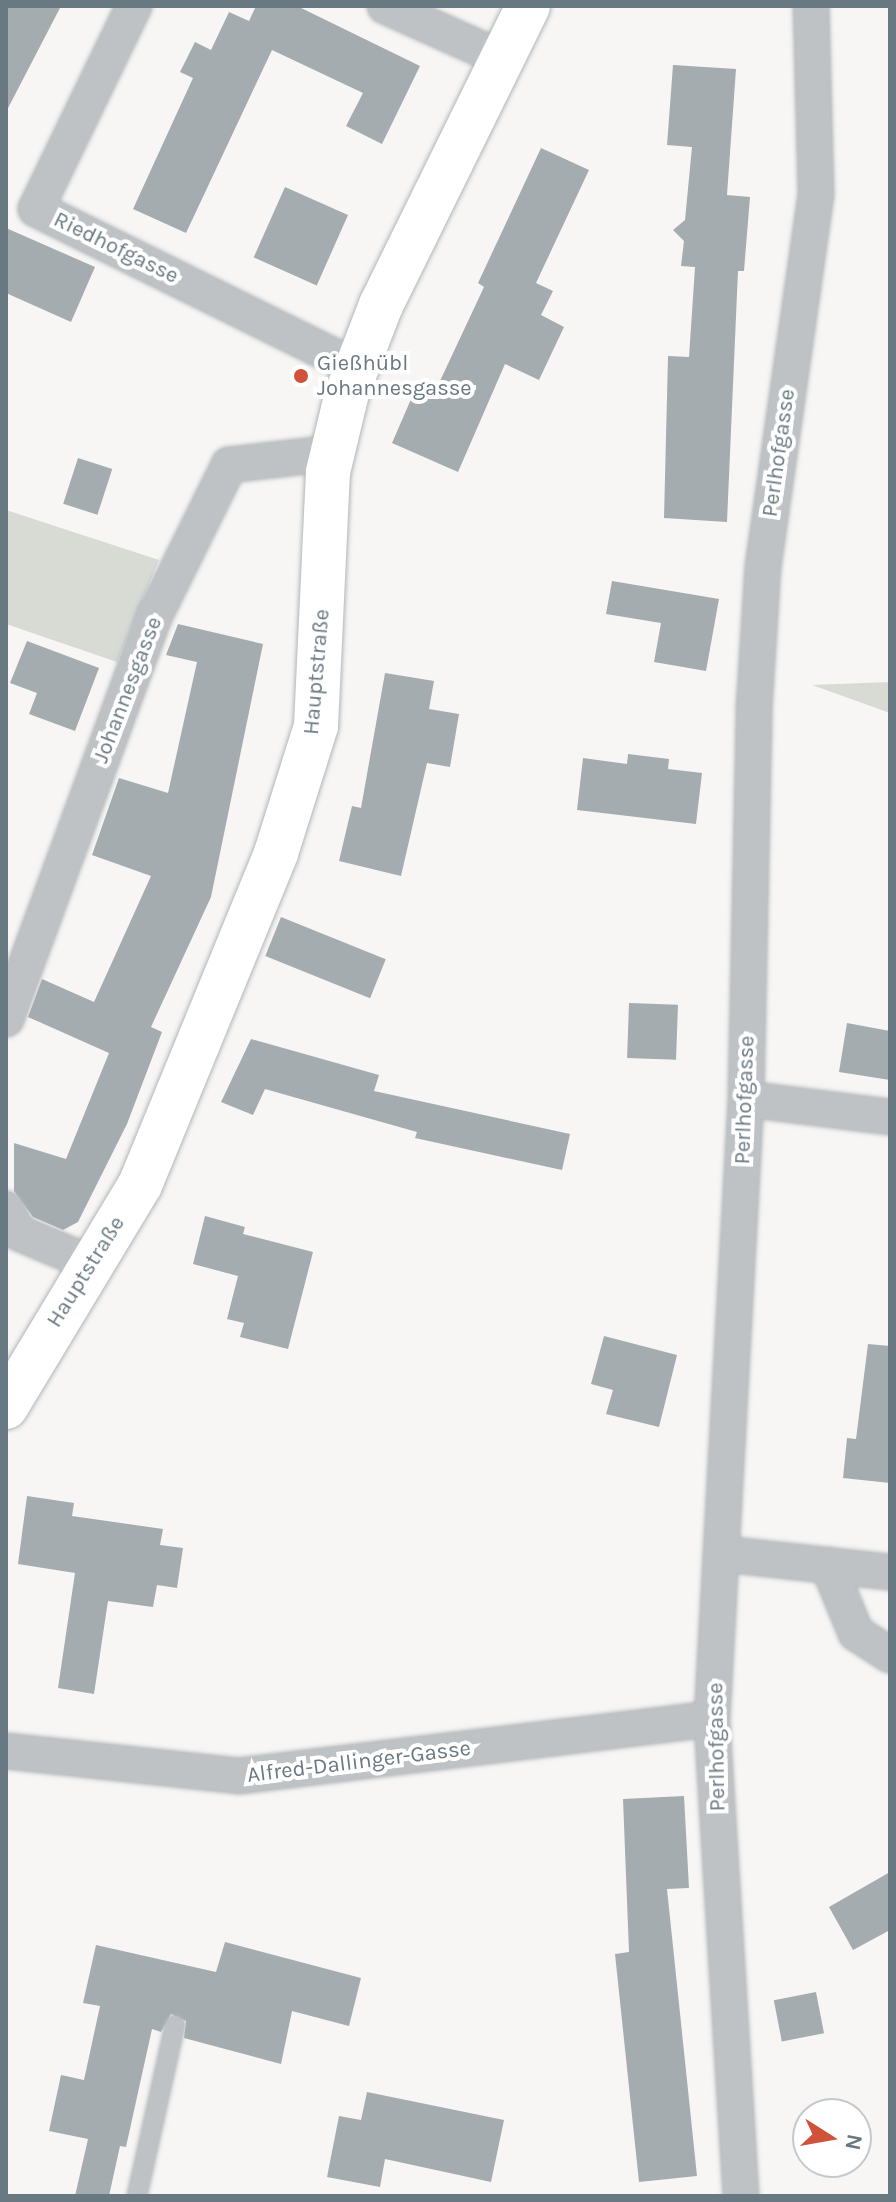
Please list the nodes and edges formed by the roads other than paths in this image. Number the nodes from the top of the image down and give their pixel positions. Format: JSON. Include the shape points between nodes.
{"nodes":[{"id":1,"x":134,"y":6,"type":"edge"},
{"id":2,"x":385,"y":6,"type":"edge"},
{"id":3,"x":528,"y":6,"type":"edge"},
{"id":4,"x":811,"y":6,"type":"edge"},
{"id":5,"x":503,"y":59,"type":"junction"},
{"id":6,"x":356,"y":367,"type":"junction"},
{"id":7,"x":332,"y":453,"type":"junction"},
{"id":8,"x":6,"y":1019,"type":"edge"},
{"id":9,"x":746,"y":1099,"type":"junction"},
{"id":10,"x":890,"y":1117,"type":"edge"},
{"id":11,"x":6,"y":1209,"type":"edge"},
{"id":12,"x":92,"y":1264,"type":"junction"},
{"id":13,"x":6,"y":1407,"type":"edge"},
{"id":14,"x":723,"y":1554,"type":"junction"},
{"id":15,"x":828,"y":1565,"type":"junction"},
{"id":16,"x":890,"y":1572,"type":"edge"},
{"id":17,"x":890,"y":1655,"type":"edge"},
{"id":18,"x":712,"y":1719,"type":"junction"},
{"id":19,"x":6,"y":1751,"type":"edge"},
{"id":20,"x":175,"y":2025,"type":"dead end"},
{"id":21,"x":137,"y":2196,"type":"edge"},
{"id":22,"x":741,"y":2196,"type":"edge"}],
"edges":[{"from":1,"to":6,"type":"street","name":"Riedhofgasse","via":[[36,209]]},
{"from":2,"to":5,"type":"street"},
{"from":3,"to":5,"type":"main road","name":"Hauptstraße"},
{"from":4,"to":9,"type":"street","name":"Perlhofgasse","via":[[816,194],[763,567],[754,709]]},
{"from":5,"to":6,"type":"main road","name":"Hauptstraße","via":[[381,305]]},
{"from":6,"to":7,"type":"main road","name":"Hauptstraße"},
{"from":7,"to":8,"type":"street","name":"Johannesgasse","via":[[229,465],[155,615]]},
{"from":7,"to":12,"type":"main road","name":"Hauptstraße","via":[[316,726],[298,792],[180,1094],[140,1185]]},
{"from":9,"to":10,"type":"street"},
{"from":9,"to":14,"type":"street","name":"Perlhofgasse"},
{"from":11,"to":12,"type":"street","via":[[19,1233]]},
{"from":12,"to":13,"type":"main road","name":"Hauptstraße"},
{"from":14,"to":15,"type":"street"},
{"from":14,"to":18,"type":"street","name":"Perlhofgasse"},
{"from":15,"to":16,"type":"street"},
{"from":15,"to":17,"type":"street","via":[[856,1633]]},
{"from":18,"to":19,"type":"street","name":"Alfred-Dallinger-Gasse","via":[[239,1776]]},
{"from":18,"to":22,"type":"street","name":"Perlhofgasse"},
{"from":20,"to":21,"type":"lane"}]}
